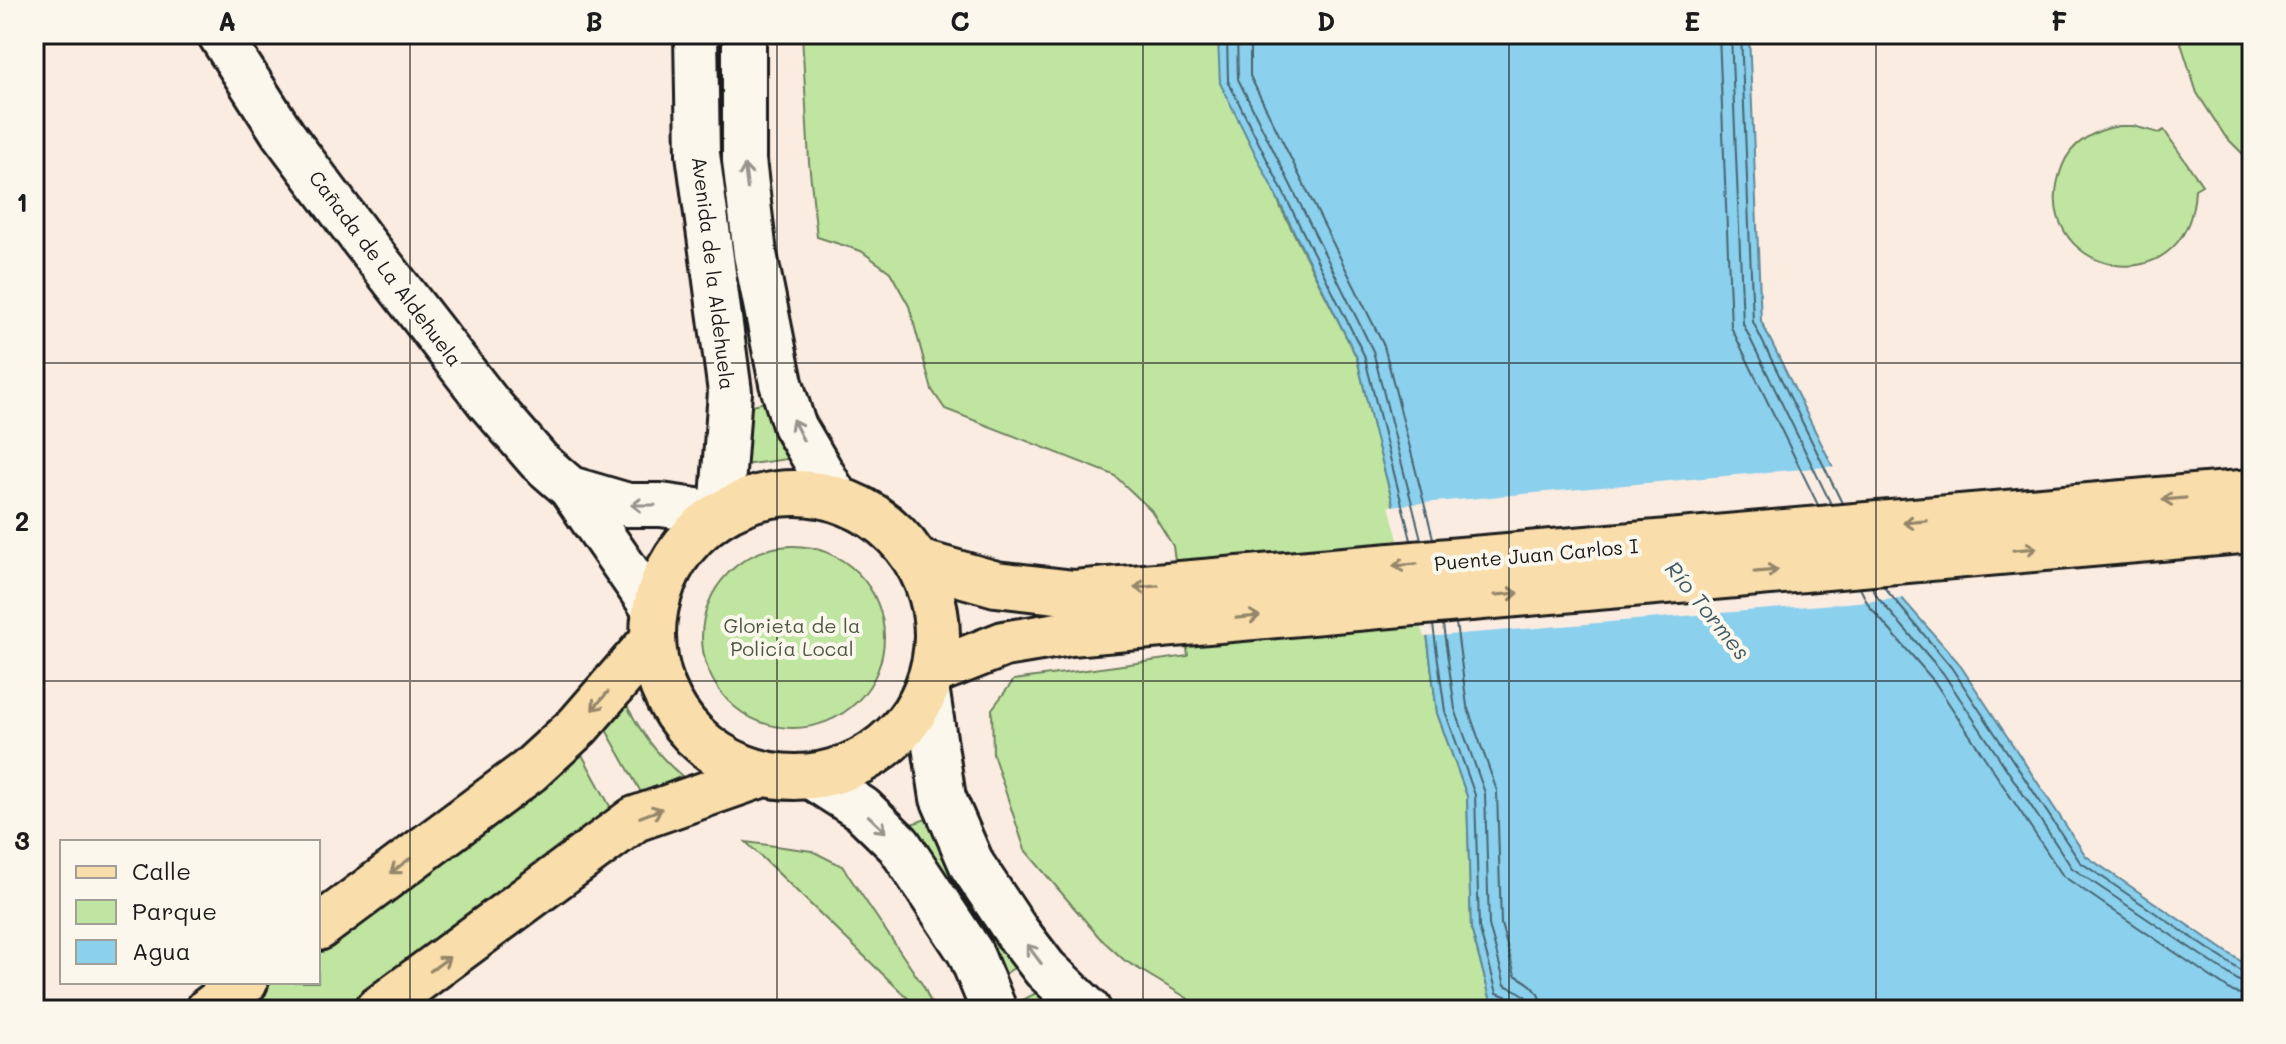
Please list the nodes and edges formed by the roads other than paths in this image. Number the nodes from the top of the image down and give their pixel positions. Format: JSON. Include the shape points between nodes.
{"nodes":[{"id":1,"x":219,"y":34,"type":"edge"},
{"id":2,"x":696,"y":34,"type":"edge"},
{"id":3,"x":744,"y":34,"type":"edge"},
{"id":4,"x":570,"y":488,"type":"junction"},
{"id":5,"x":2252,"y":492,"type":"edge"},
{"id":6,"x":837,"y":498,"type":"junction"},
{"id":7,"x":719,"y":512,"type":"junction"},
{"id":8,"x":2252,"y":530,"type":"edge"},
{"id":9,"x":918,"y":562,"type":"junction"},
{"id":10,"x":652,"y":625,"type":"junction"},
{"id":11,"x":930,"y":682,"type":"junction"},
{"id":12,"x":761,"y":775,"type":"junction"},
{"id":13,"x":814,"y":778,"type":"junction"},
{"id":14,"x":320,"y":927,"type":"edge"},
{"id":15,"x":242,"y":984,"type":"edge"},
{"id":16,"x":208,"y":1010,"type":"edge"},
{"id":17,"x":377,"y":1010,"type":"edge"},
{"id":18,"x":994,"y":1010,"type":"edge"},
{"id":19,"x":1088,"y":1010,"type":"edge"}],
"edges":[{"from":1,"to":4,"type":"street","name":"Cañada de La Aldehuela","via":[[283,134],[363,241],[488,402]]},
{"from":2,"to":7,"type":"street","name":"Avenida de la Aldehuela","via":[[698,154],[730,392]]},
{"from":6,"to":3,"type":"street","one_way":true,"via":[[794,425],[755,254],[744,160]]},
{"from":7,"to":4,"type":"street","name":"Cañada de La Aldehuela","one_way":true,"via":[[628,505]]},
{"from":4,"to":10,"type":"street","name":"Cañada de La Aldehuela"},
{"from":5,"to":9,"type":"main road","name":"Puente Juan Carlos I","one_way":true,"via":[[1074,593],[996,584]]},
{"from":6,"to":7,"type":"main road","via":[[798,492],[758,496]]},
{"from":6,"to":9,"type":"main road","via":[[869,512]]},
{"from":7,"to":10,"type":"main road","via":[[673,559]]},
{"from":11,"to":8,"type":"main road","name":"Puente Juan Carlos I","one_way":true,"via":[[1004,644],[1070,633]]},
{"from":9,"to":11,"type":"main road","via":[[933,597],[938,635]]},
{"from":10,"to":12,"type":"main road","via":[[667,701],[706,749]]},
{"from":10,"to":14,"type":"main road","one_way":true,"via":[[578,726],[529,771]]},
{"from":11,"to":13,"type":"main road","via":[[900,734],[861,764]]},
{"from":19,"to":11,"type":"main road","one_way":true,"via":[[1045,969],[972,865],[943,798]]},
{"from":12,"to":13,"type":"main road"},
{"from":17,"to":12,"type":"main road","one_way":true,"via":[[635,819]]},
{"from":13,"to":18,"type":"main road","one_way":true,"via":[[862,809],[899,845],[970,952]]},
{"from":15,"to":16,"type":"main road"}]}
